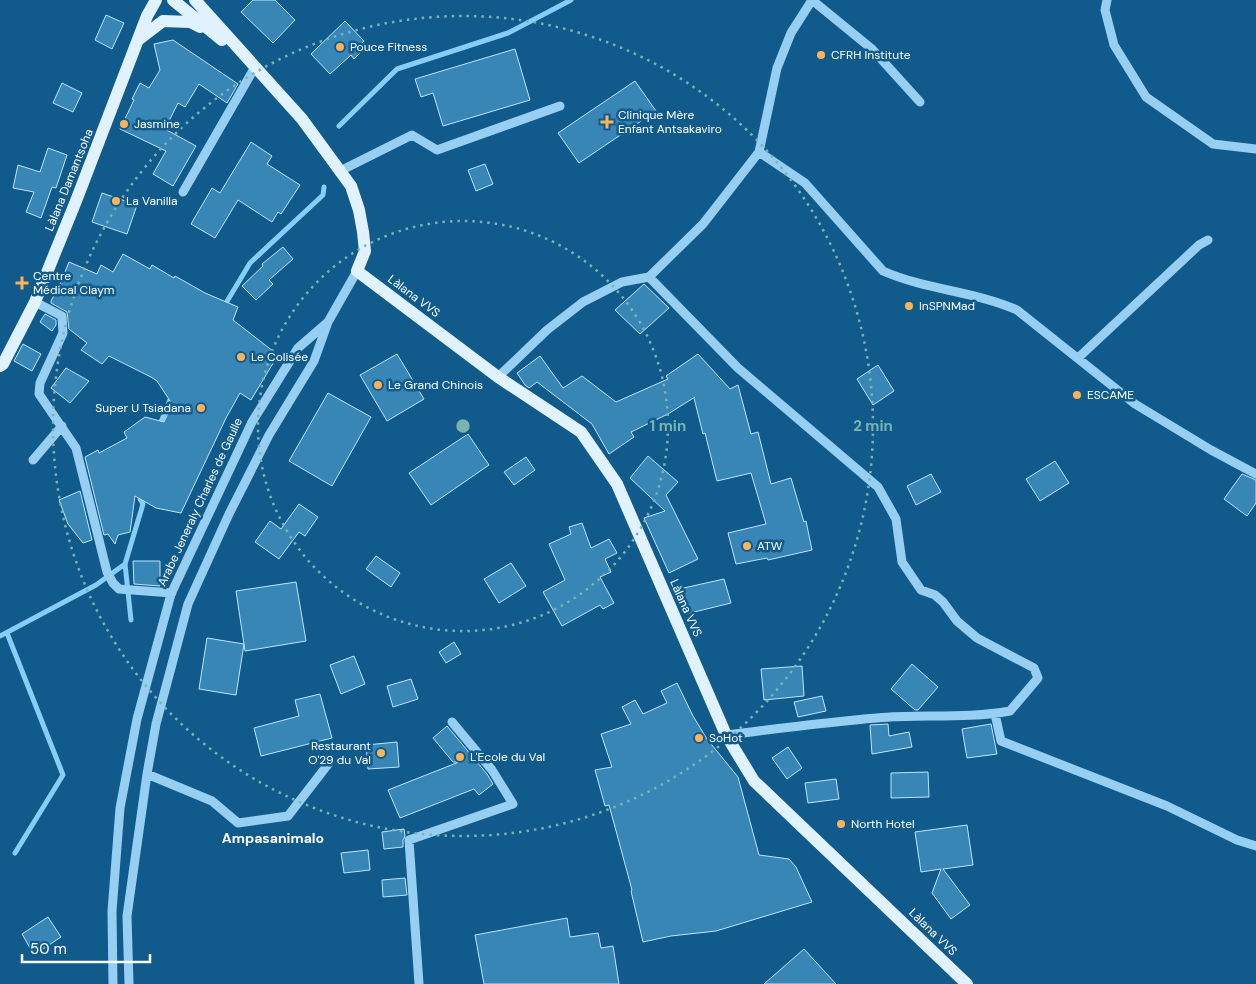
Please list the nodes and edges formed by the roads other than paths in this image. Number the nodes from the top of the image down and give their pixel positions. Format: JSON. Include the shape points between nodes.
{"nodes":[{"id":1,"x":156,"y":0,"type":"edge"},
{"id":2,"x":173,"y":0,"type":"edge"},
{"id":3,"x":195,"y":0,"type":"edge"},
{"id":4,"x":812,"y":0,"type":"edge"},
{"id":5,"x":1107,"y":0,"type":"edge"},
{"id":6,"x":138,"y":40,"type":"junction"},
{"id":7,"x":223,"y":40,"type":"junction"},
{"id":8,"x":255,"y":67,"type":"junction"},
{"id":9,"x":920,"y":102,"type":"dead end"},
{"id":10,"x":560,"y":106,"type":"dead end"},
{"id":11,"x":1256,"y":148,"type":"edge"},
{"id":12,"x":759,"y":152,"type":"junction"},
{"id":13,"x":340,"y":171,"type":"junction"},
{"id":14,"x":183,"y":192,"type":"dead end"},
{"id":15,"x":1208,"y":240,"type":"dead end"},
{"id":16,"x":357,"y":271,"type":"junction"},
{"id":17,"x":649,"y":277,"type":"junction"},
{"id":18,"x":35,"y":302,"type":"junction"},
{"id":19,"x":328,"y":322,"type":"junction"},
{"id":20,"x":1078,"y":358,"type":"junction"},
{"id":21,"x":0,"y":366,"type":"edge"},
{"id":22,"x":498,"y":377,"type":"junction"},
{"id":23,"x":62,"y":426,"type":"junction"},
{"id":24,"x":33,"y":460,"type":"dead end"},
{"id":25,"x":1256,"y":474,"type":"edge"},
{"id":26,"x":172,"y":593,"type":"junction"},
{"id":27,"x":995,"y":714,"type":"junction"},
{"id":28,"x":452,"y":722,"type":"dead end"},
{"id":29,"x":726,"y":735,"type":"junction"},
{"id":30,"x":329,"y":763,"type":"dead end"},
{"id":31,"x":147,"y":774,"type":"junction"},
{"id":32,"x":1256,"y":846,"type":"edge"},
{"id":33,"x":113,"y":984,"type":"edge"},
{"id":34,"x":128,"y":984,"type":"edge"},
{"id":35,"x":419,"y":984,"type":"edge"},
{"id":36,"x":967,"y":984,"type":"edge"}],
"edges":[{"from":1,"to":6,"type":"main road","name":"Làlana Damantsoha"},
{"from":2,"to":7,"type":"main road","name":"Arabe Jeneraly Charles de Gaulle"},
{"from":3,"to":8,"type":"main road","name":"Arabe Jeneraly Charles de Gaulle"},
{"from":4,"to":9,"type":"street","via":[[872,49]]},
{"from":4,"to":12,"type":"street","via":[[791,33],[778,68]]},
{"from":5,"to":11,"type":"street","via":[[1105,10],[1114,46],[1146,97],[1213,144]]},
{"from":6,"to":7,"type":"main road","via":[[163,20],[190,22]]},
{"from":6,"to":18,"type":"main road","name":"Làlana Damantsoha"},
{"from":7,"to":8,"type":"main road","name":"Arabe Jeneraly Charles de Gaulle"},
{"from":8,"to":13,"type":"main road","name":"Arabe Jeneraly Charles de Gaulle","via":[[302,119]]},
{"from":8,"to":14,"type":"street"},
{"from":10,"to":13,"type":"street","via":[[437,150],[412,136]]},
{"from":12,"to":17,"type":"street","via":[[703,224]]},
{"from":12,"to":20,"type":"street","via":[[805,183],[883,271],[900,279],[997,301],[1017,310]]},
{"from":13,"to":16,"type":"main road","name":"Arabe Jeneraly Charles de Gaulle","via":[[360,210],[364,251]]},
{"from":15,"to":20,"type":"street","via":[[1199,244]]},
{"from":16,"to":19,"type":"street","name":"Arabe Jeneraly Charles de Gaulle"},
{"from":16,"to":22,"type":"main road","name":"Làlana VVS"},
{"from":17,"to":22,"type":"street","via":[[622,282],[583,302],[547,330]]},
{"from":17,"to":27,"type":"street","via":[[738,368],[878,486],[896,519],[902,562],[921,590],[935,595],[977,638],[1034,668],[1038,678],[1010,711]]},
{"from":18,"to":21,"type":"main road","name":"Làlana Damantsoha"},
{"from":18,"to":23,"type":"street","via":[[66,317],[63,333],[40,383],[40,394]]},
{"from":19,"to":26,"type":"street","name":"Arabe Jeneraly Charles de Gaulle","via":[[298,348],[252,422]]},
{"from":19,"to":31,"type":"street","name":"Arabe Jeneraly Charles de Gaulle","via":[[314,361],[268,435],[188,604],[156,724]]},
{"from":20,"to":25,"type":"street","via":[[1135,404]]},
{"from":22,"to":29,"type":"main road","name":"Làlana VVS","via":[[581,432],[617,484]]},
{"from":23,"to":24,"type":"street"},
{"from":23,"to":26,"type":"street","via":[[76,448],[107,572],[116,586]]},
{"from":26,"to":33,"type":"street","name":"Arabe Jeneraly Charles de Gaulle","via":[[137,719],[120,808],[112,911]]},
{"from":27,"to":29,"type":"street","via":[[877,718]]},
{"from":27,"to":32,"type":"street","via":[[1001,741],[1167,806]]},
{"from":28,"to":35,"type":"street","via":[[492,770],[513,804],[409,840]]},
{"from":29,"to":36,"type":"main road","name":"Làlana VVS","via":[[754,781]]},
{"from":30,"to":31,"type":"street","via":[[288,816],[238,823],[212,801]]},
{"from":31,"to":34,"type":"street","name":"Arabe Jeneraly Charles de Gaulle","via":[[127,916]]}]}
